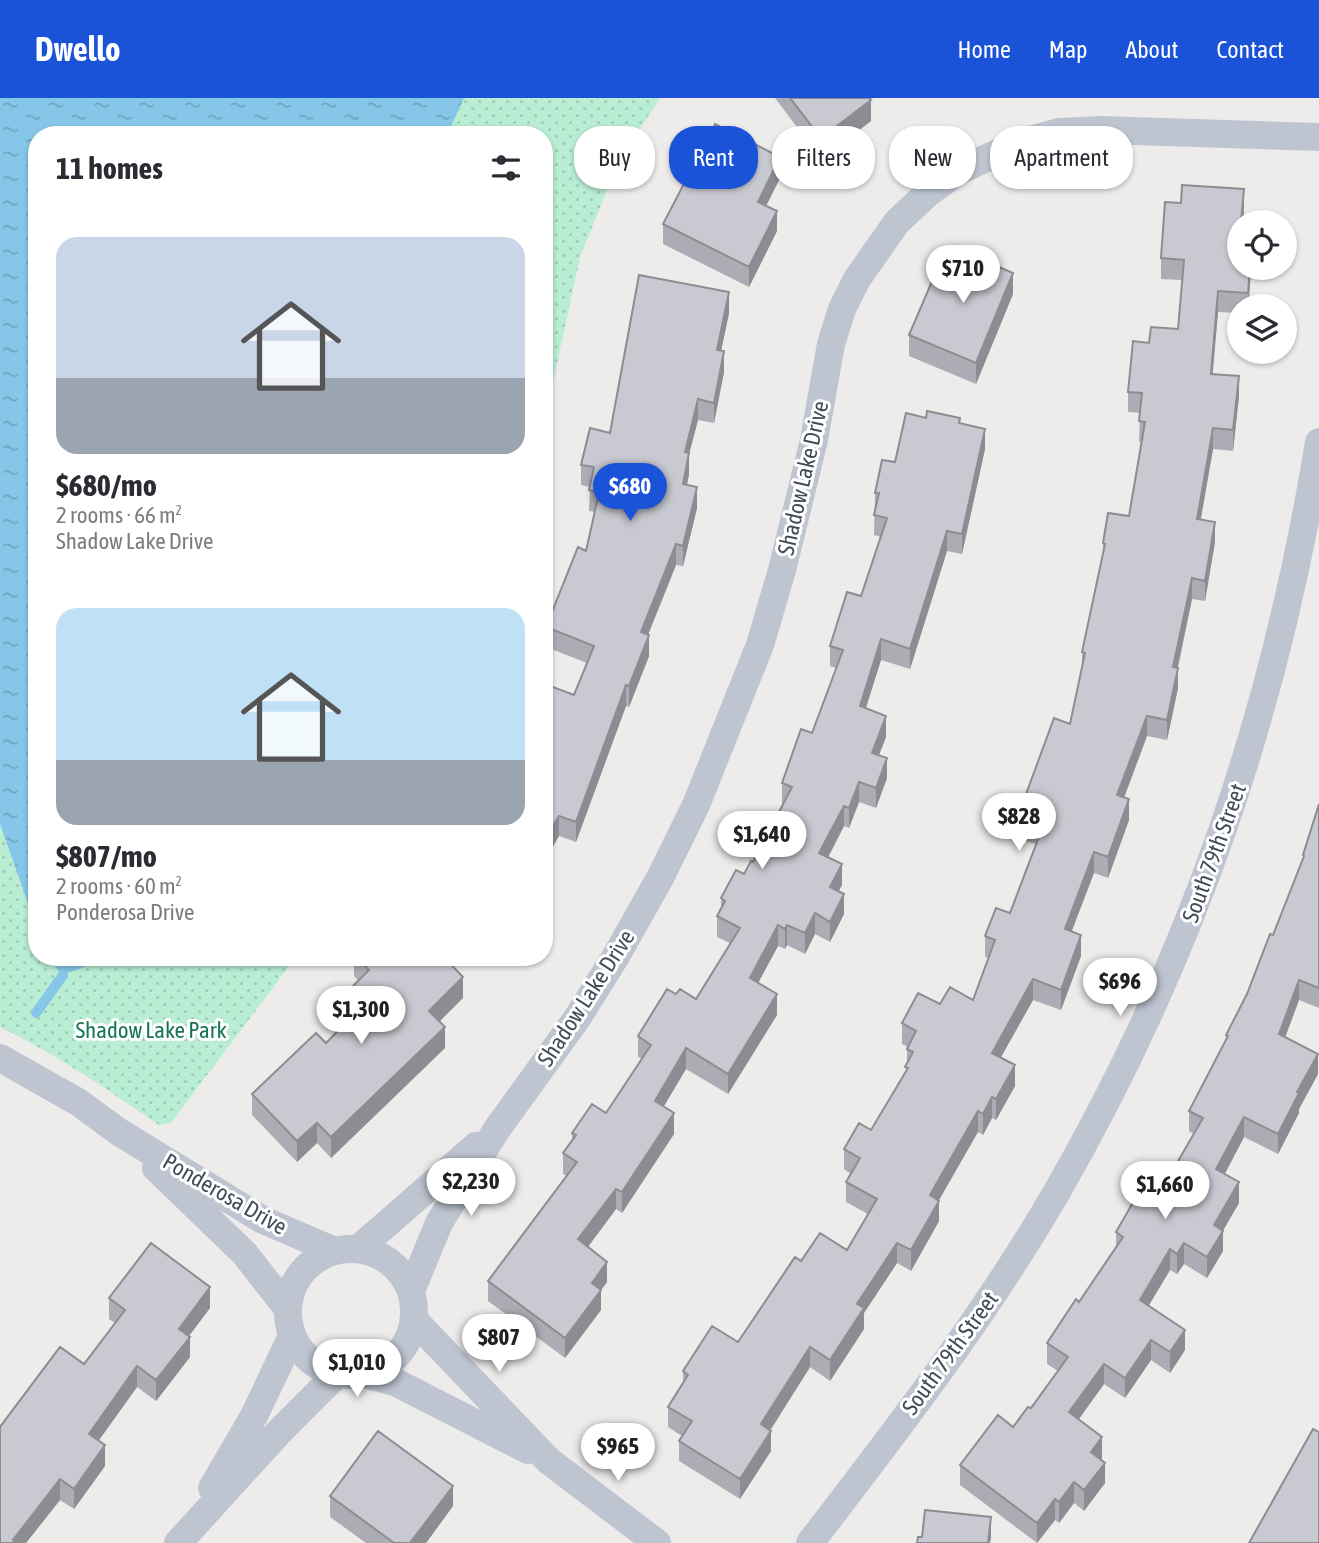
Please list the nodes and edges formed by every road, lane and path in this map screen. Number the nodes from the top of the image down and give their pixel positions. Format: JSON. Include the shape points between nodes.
{"nodes":[{"id":1,"x":1319,"y":137,"type":"edge"},
{"id":2,"x":1319,"y":442,"type":"edge"},
{"id":3,"x":0,"y":1058,"type":"edge"},
{"id":4,"x":497,"y":1129,"type":"junction"},
{"id":5,"x":119,"y":1132,"type":"junction"},
{"id":6,"x":346,"y":1250,"type":"junction"},
{"id":7,"x":411,"y":1291,"type":"junction"},
{"id":8,"x":287,"y":1308,"type":"junction"},
{"id":9,"x":414,"y":1321,"type":"junction"},
{"id":10,"x":292,"y":1336,"type":"junction"},
{"id":11,"x":350,"y":1374,"type":"junction"},
{"id":12,"x":549,"y":1461,"type":"junction"},
{"id":13,"x":180,"y":1541,"type":"edge"},
{"id":14,"x":657,"y":1543,"type":"edge"},
{"id":15,"x":810,"y":1543,"type":"edge"}],
"edges":[{"from":1,"to":4,"type":"street","name":"Shadow Lake Drive","via":[[1059,132],[1022,142],[958,171],[897,222],[842,309],[814,440],[760,645],[696,805],[616,956]]},
{"from":2,"to":15,"type":"street","name":"South 79th Street","via":[[1295,576],[1253,741],[1169,971],[1094,1126],[1022,1249],[966,1333]]},
{"from":3,"to":5,"type":"street","name":"Ponderosa Drive","via":[[78,1102]]},
{"from":4,"to":6,"type":"street","name":"Shadow Lake Drive"},
{"from":4,"to":7,"type":"street","name":"Shadow Lake Drive","via":[[439,1223]]},
{"from":5,"to":6,"type":"street","name":"Ponderosa Drive","via":[[263,1220]]},
{"from":5,"to":8,"type":"street","name":"Ponderosa Drive","via":[[245,1254]]},
{"from":6,"to":7,"type":"street","via":[[385,1258]]},
{"from":6,"to":8,"type":"street","via":[[320,1256],[307,1266],[290,1292]]},
{"from":7,"to":9,"type":"street"},
{"from":8,"to":10,"type":"street"},
{"from":9,"to":11,"type":"street","via":[[410,1336],[392,1361]]},
{"from":9,"to":12,"type":"street"},
{"from":10,"to":11,"type":"street","via":[[310,1361]]},
{"from":10,"to":13,"type":"street","via":[[254,1416]]},
{"from":11,"to":12,"type":"street","via":[[394,1382]]},
{"from":11,"to":13,"type":"street","via":[[279,1432]]},
{"from":12,"to":14,"type":"street"}]}
